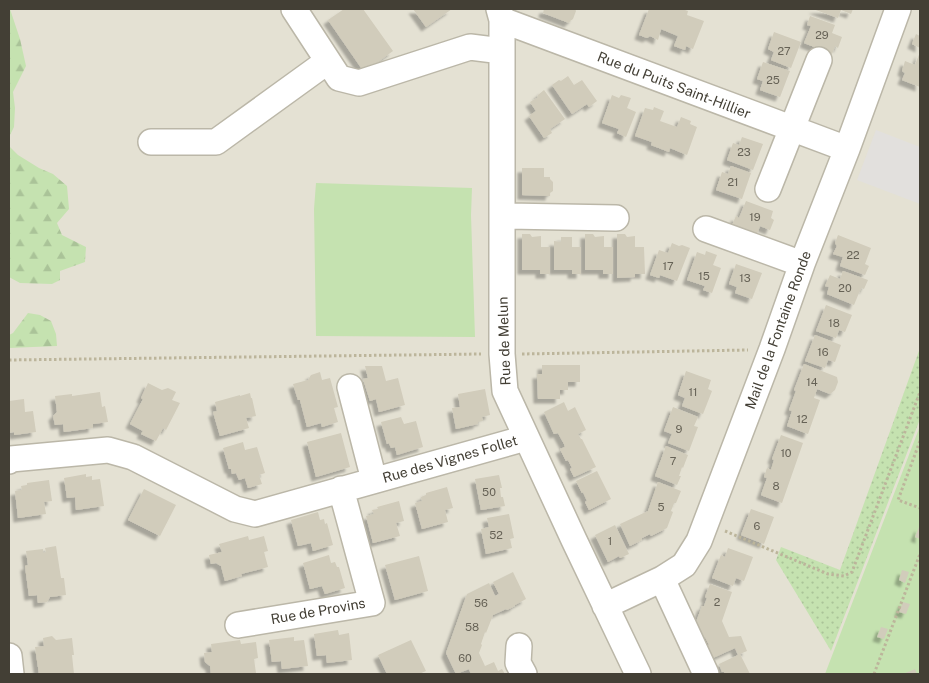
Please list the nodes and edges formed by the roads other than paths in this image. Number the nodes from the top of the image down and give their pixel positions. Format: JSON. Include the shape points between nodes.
{"nodes":[{"id":1,"x":294,"y":9,"type":"edge"},
{"id":2,"x":898,"y":9,"type":"edge"},
{"id":3,"x":502,"y":12,"type":"edge"},
{"id":4,"x":502,"y":51,"type":"junction"},
{"id":5,"x":819,"y":60,"type":"dead end"},
{"id":6,"x":328,"y":61,"type":"junction"},
{"id":7,"x":791,"y":128,"type":"junction"},
{"id":8,"x":151,"y":142,"type":"dead end"},
{"id":9,"x":847,"y":149,"type":"junction"},
{"id":10,"x":768,"y":189,"type":"dead end"},
{"id":11,"x":502,"y":216,"type":"junction"},
{"id":12,"x":616,"y":218,"type":"dead end"},
{"id":13,"x":706,"y":229,"type":"dead end"},
{"id":14,"x":802,"y":264,"type":"junction"},
{"id":15,"x":350,"y":387,"type":"dead end"},
{"id":16,"x":526,"y":438,"type":"junction"},
{"id":17,"x":9,"y":461,"type":"edge"},
{"id":18,"x":374,"y":480,"type":"junction"},
{"id":19,"x":341,"y":489,"type":"junction"},
{"id":20,"x":662,"y":580,"type":"junction"},
{"id":21,"x":605,"y":606,"type":"junction"},
{"id":22,"x":238,"y":625,"type":"dead end"},
{"id":23,"x":519,"y":646,"type":"dead end"},
{"id":24,"x":9,"y":656,"type":"edge"},
{"id":25,"x":11,"y":674,"type":"edge"},
{"id":26,"x":524,"y":674,"type":"edge"},
{"id":27,"x":638,"y":674,"type":"edge"},
{"id":28,"x":706,"y":674,"type":"edge"}],
"edges":[{"from":1,"to":6,"type":"street"},
{"from":2,"to":9,"type":"street","name":"Mail de la Fontaine Ronde"},
{"from":3,"to":4,"type":"street","name":"Rue de Melun"},
{"from":3,"to":7,"type":"street","name":"Rue du Puits Saint-Hillier"},
{"from":4,"to":6,"type":"street","via":[[470,47],[359,83],[339,78]]},
{"from":4,"to":11,"type":"street","name":"Rue de Melun"},
{"from":5,"to":7,"type":"street"},
{"from":6,"to":8,"type":"street","via":[[216,142]]},
{"from":7,"to":9,"type":"street","name":"Rue du Puits Saint-Hillier"},
{"from":7,"to":10,"type":"street"},
{"from":9,"to":14,"type":"street","name":"Mail de la Fontaine Ronde"},
{"from":11,"to":12,"type":"street"},
{"from":11,"to":16,"type":"street","name":"Rue de Melun","via":[[505,391]]},
{"from":13,"to":14,"type":"street"},
{"from":14,"to":20,"type":"street","name":"Mail de la Fontaine Ronde","via":[[699,541],[684,565]]},
{"from":15,"to":18,"type":"street","name":"Rue des Vignes Follet"},
{"from":16,"to":18,"type":"street","name":"Rue des Vignes Follet"},
{"from":16,"to":21,"type":"street","name":"Rue de Melun"},
{"from":17,"to":19,"type":"street","name":"Rue des Vignes Follet","via":[[108,450],[133,457],[235,509],[255,514]]},
{"from":18,"to":19,"type":"street","name":"Rue des Vignes Follet"},
{"from":19,"to":22,"type":"street","name":"Rue de Provins","via":[[372,603]]},
{"from":20,"to":21,"type":"street","name":"Mail de la Fontaine Ronde"},
{"from":20,"to":28,"type":"street"},
{"from":21,"to":27,"type":"street","name":"Rue de Melun"},
{"from":23,"to":26,"type":"street","via":[[518,663]]},
{"from":24,"to":25,"type":"street"}]}
